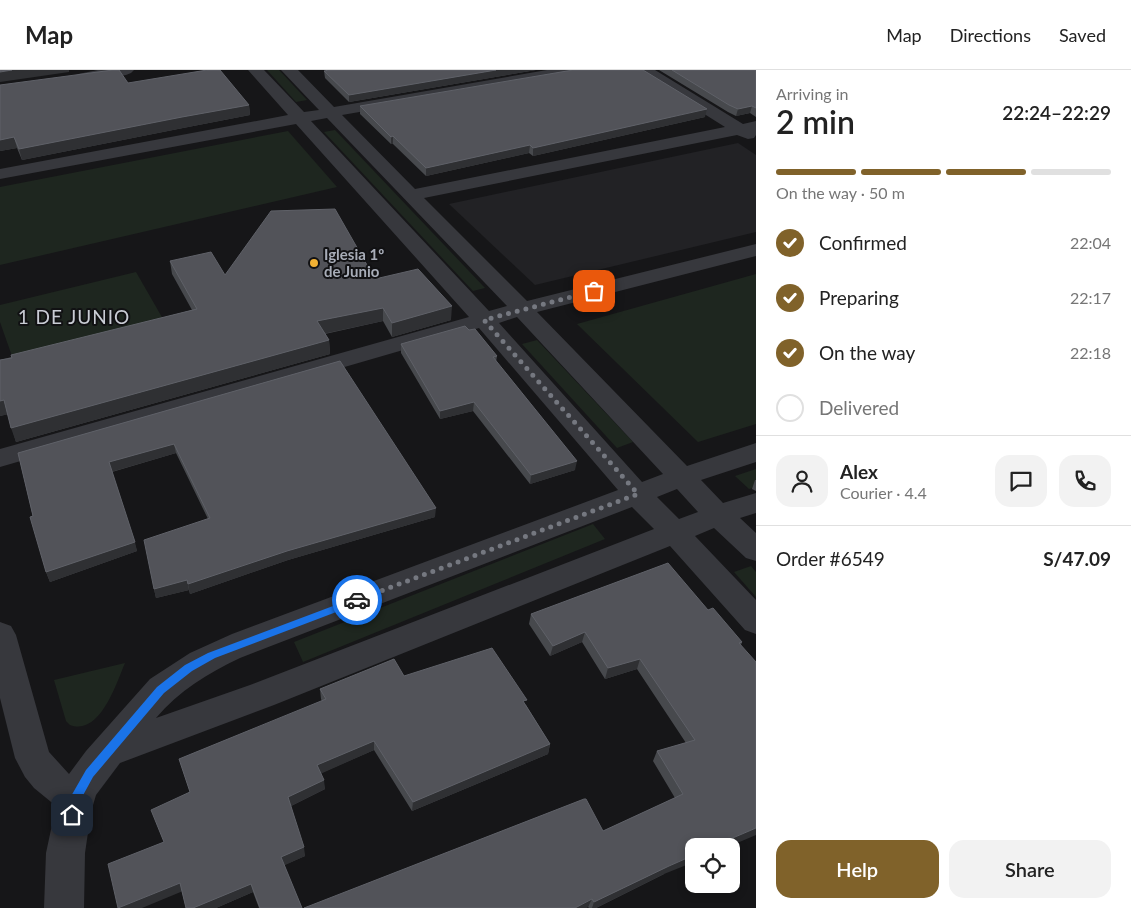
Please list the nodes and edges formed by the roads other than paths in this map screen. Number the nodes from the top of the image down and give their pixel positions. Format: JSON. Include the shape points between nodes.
{"nodes":[{"id":1,"x":126,"y":70,"type":"edge"},
{"id":2,"x":256,"y":70,"type":"edge"},
{"id":3,"x":289,"y":70,"type":"edge"},
{"id":4,"x":573,"y":70,"type":"edge"},
{"id":5,"x":644,"y":70,"type":"edge"},
{"id":6,"x":68,"y":79,"type":"edge"},
{"id":7,"x":330,"y":113,"type":"junction"},
{"id":8,"x":299,"y":118,"type":"junction"},
{"id":9,"x":751,"y":131,"type":"edge"},
{"id":10,"x":0,"y":174,"type":"edge"},
{"id":11,"x":411,"y":195,"type":"junction"},
{"id":12,"x":756,"y":250,"type":"edge"},
{"id":13,"x":522,"y":309,"type":"junction"},
{"id":14,"x":484,"y":320,"type":"junction"},
{"id":15,"x":756,"y":452,"type":"edge"},
{"id":16,"x":0,"y":458,"type":"edge"},
{"id":17,"x":682,"y":477,"type":"junction"},
{"id":18,"x":638,"y":494,"type":"junction"},
{"id":19,"x":756,"y":503,"type":"edge"},
{"id":20,"x":718,"y":515,"type":"junction"},
{"id":21,"x":674,"y":533,"type":"junction"},
{"id":22,"x":756,"y":550,"type":"edge"},
{"id":23,"x":756,"y":621,"type":"edge"},
{"id":24,"x":0,"y":635,"type":"edge"},
{"id":25,"x":108,"y":751,"type":"junction"},
{"id":26,"x":76,"y":798,"type":"junction"},
{"id":27,"x":64,"y":908,"type":"edge"}],
"edges":[{"from":1,"to":6,"type":"street"},
{"from":2,"to":8,"type":"street"},
{"from":3,"to":7,"type":"street"},
{"from":4,"to":7,"type":"street"},
{"from":5,"to":9,"type":"street"},
{"from":7,"to":8,"type":"street"},
{"from":7,"to":11,"type":"street"},
{"from":8,"to":10,"type":"street"},
{"from":8,"to":14,"type":"street"},
{"from":9,"to":11,"type":"street"},
{"from":11,"to":13,"type":"street"},
{"from":12,"to":13,"type":"street"},
{"from":13,"to":14,"type":"street"},
{"from":13,"to":17,"type":"street"},
{"from":14,"to":16,"type":"street"},
{"from":14,"to":18,"type":"street"},
{"from":15,"to":17,"type":"street"},
{"from":17,"to":18,"type":"street"},
{"from":17,"to":20,"type":"street"},
{"from":18,"to":21,"type":"street"},
{"from":18,"to":25,"type":"street","via":[[212,656],[188,668],[161,690]]},
{"from":19,"to":20,"type":"street"},
{"from":20,"to":21,"type":"street"},
{"from":20,"to":22,"type":"street"},
{"from":21,"to":23,"type":"street"},
{"from":21,"to":25,"type":"street","via":[[262,695]]},
{"from":24,"to":26,"type":"street","via":[[33,758],[40,772],[53,785]]},
{"from":25,"to":26,"type":"street","via":[[89,773]]},
{"from":26,"to":27,"type":"street","via":[[68,832]]}]}
